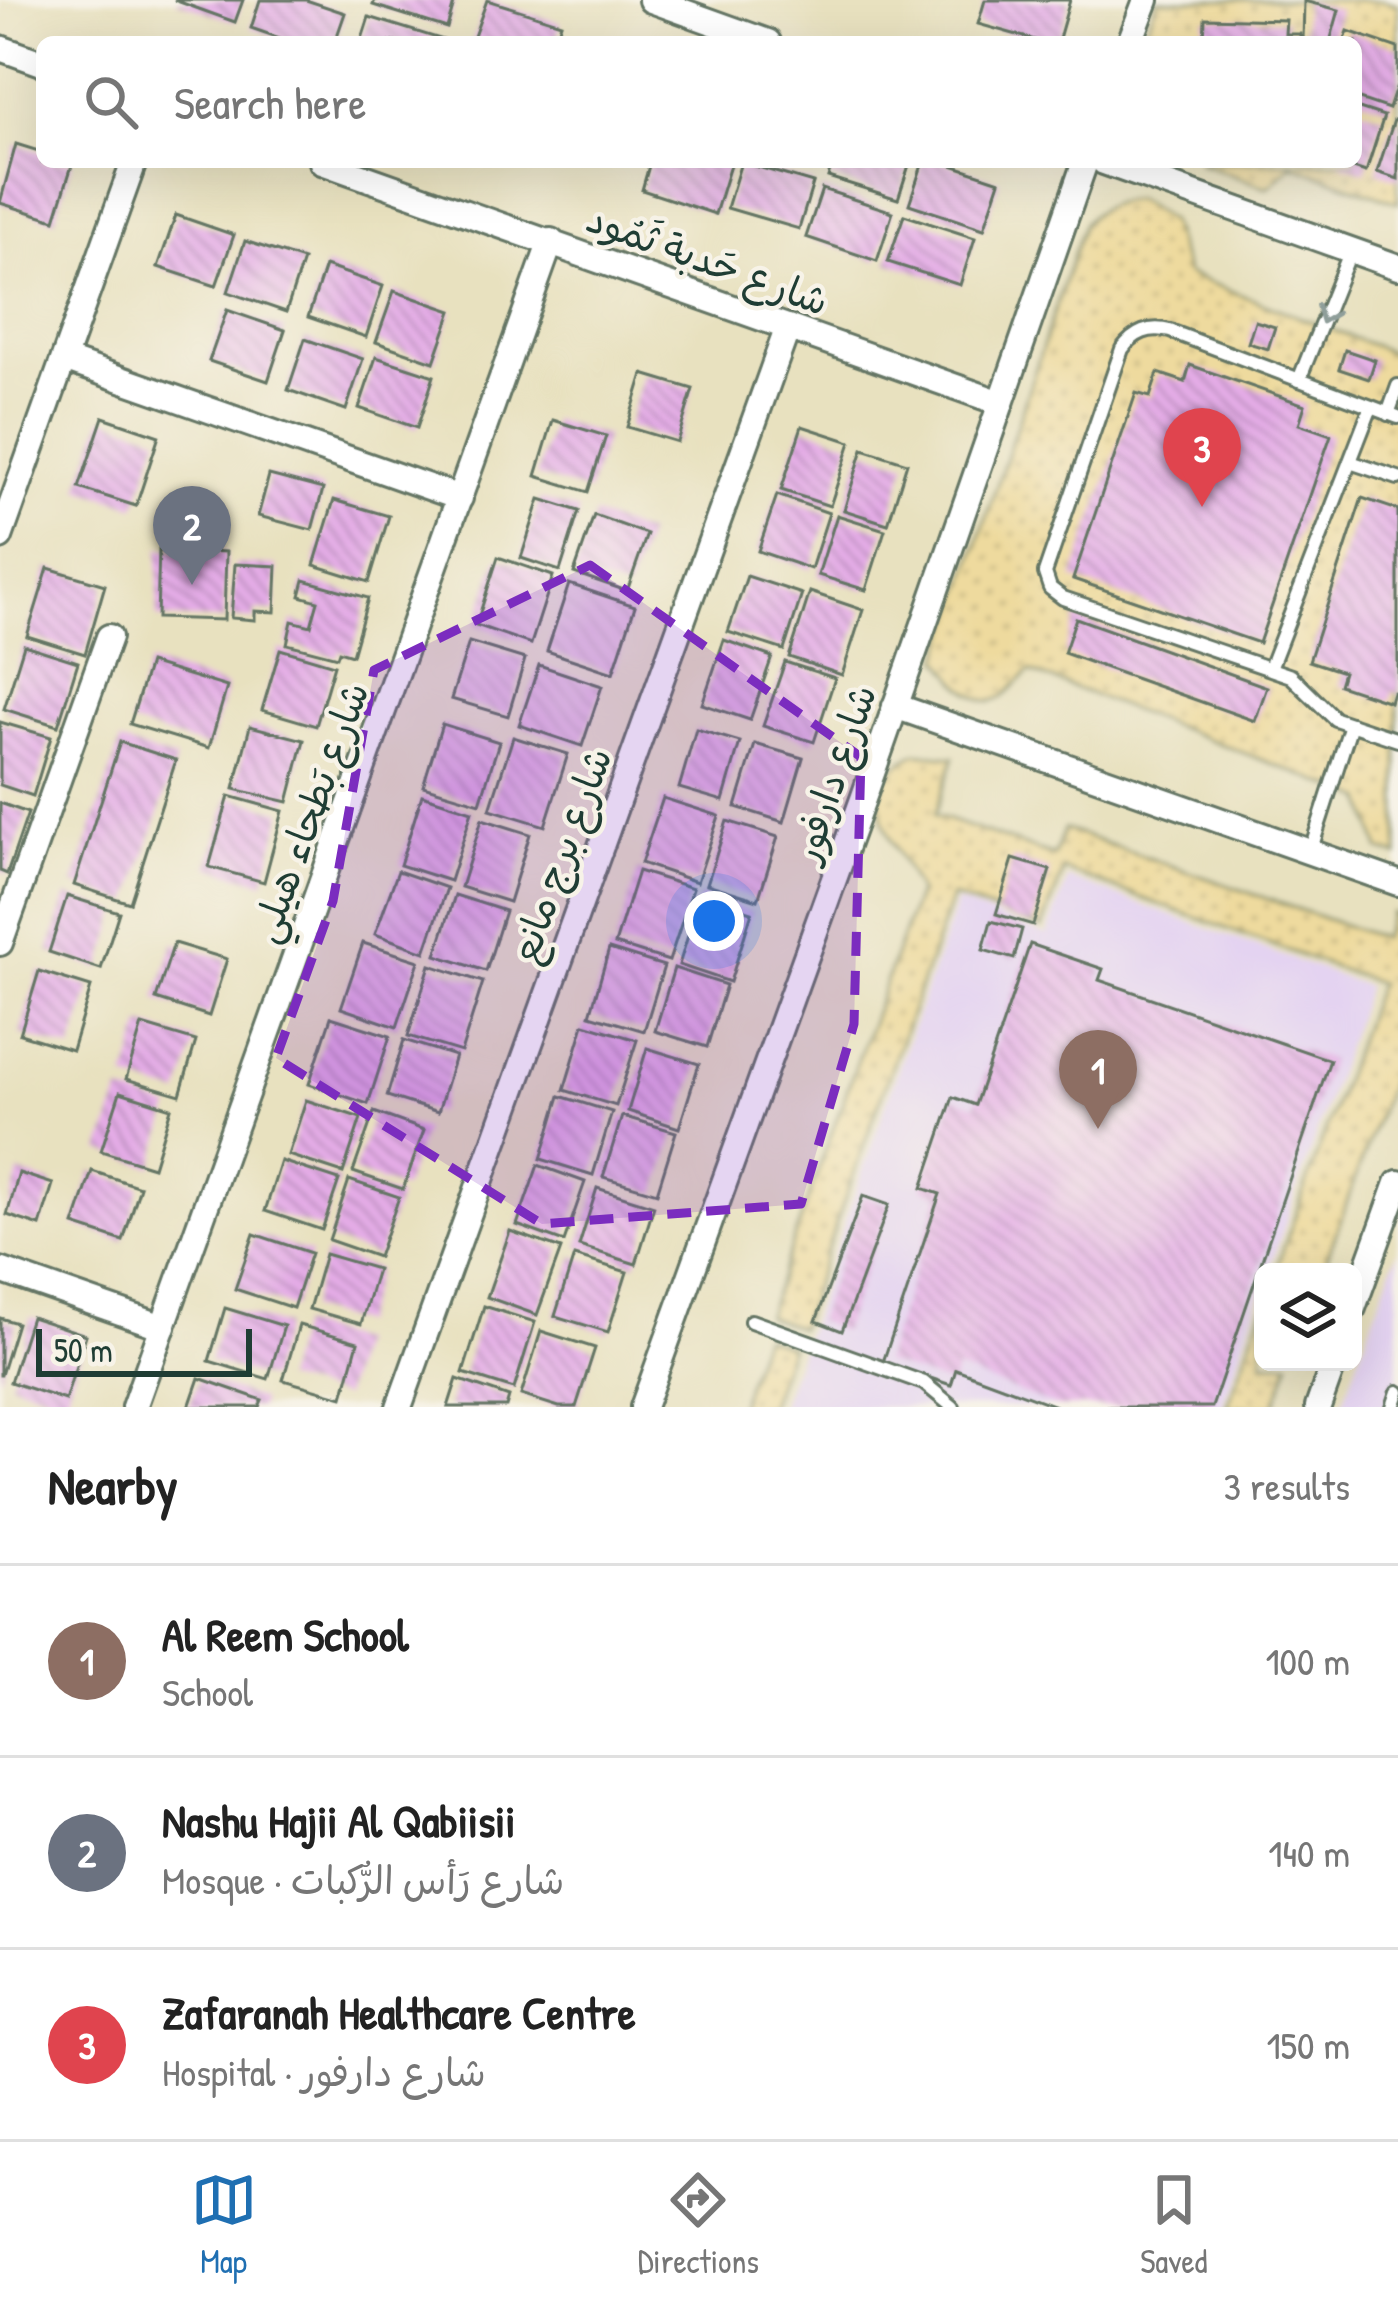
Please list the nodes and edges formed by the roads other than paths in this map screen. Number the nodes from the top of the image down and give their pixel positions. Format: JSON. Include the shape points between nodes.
{"nodes":[{"id":1,"x":651,"y":0,"type":"edge"},
{"id":2,"x":1146,"y":0,"type":"edge"},
{"id":3,"x":751,"y":36,"type":"edge"},
{"id":4,"x":1132,"y":36,"type":"edge"},
{"id":5,"x":0,"y":48,"type":"edge"},
{"id":6,"x":36,"y":61,"type":"edge"},
{"id":7,"x":132,"y":168,"type":"edge"},
{"id":8,"x":339,"y":168,"type":"edge"},
{"id":9,"x":1083,"y":168,"type":"edge"},
{"id":10,"x":1121,"y":168,"type":"edge"},
{"id":11,"x":551,"y":241,"type":"junction"},
{"id":12,"x":1351,"y":250,"type":"junction"},
{"id":13,"x":1398,"y":267,"type":"edge"},
{"id":14,"x":788,"y":327,"type":"junction"},
{"id":15,"x":64,"y":359,"type":"junction"},
{"id":16,"x":1299,"y":380,"type":"junction"},
{"id":17,"x":1398,"y":386,"type":"edge"},
{"id":18,"x":1001,"y":403,"type":"junction"},
{"id":19,"x":1371,"y":407,"type":"junction"},
{"id":20,"x":1393,"y":415,"type":"edge"},
{"id":21,"x":1350,"y":462,"type":"junction"},
{"id":22,"x":1398,"y":478,"type":"edge"},
{"id":23,"x":460,"y":498,"type":"junction"},
{"id":24,"x":0,"y":537,"type":"edge"},
{"id":25,"x":109,"y":638,"type":"dead end"},
{"id":26,"x":1270,"y":668,"type":"junction"},
{"id":27,"x":895,"y":706,"type":"junction"},
{"id":28,"x":1351,"y":724,"type":"junction"},
{"id":29,"x":1398,"y":740,"type":"edge"},
{"id":30,"x":1310,"y":852,"type":"junction"},
{"id":31,"x":1398,"y":884,"type":"edge"},
{"id":32,"x":0,"y":943,"type":"edge"},
{"id":33,"x":1398,"y":1183,"type":"edge"},
{"id":34,"x":0,"y":1270,"type":"edge"},
{"id":35,"x":1362,"y":1283,"type":"edge"},
{"id":36,"x":751,"y":1321,"type":"dead end"},
{"id":37,"x":163,"y":1327,"type":"junction"},
{"id":38,"x":1331,"y":1371,"type":"edge"},
{"id":39,"x":1398,"y":1392,"type":"edge"},
{"id":40,"x":134,"y":1407,"type":"edge"},
{"id":41,"x":399,"y":1407,"type":"edge"},
{"id":42,"x":643,"y":1407,"type":"edge"},
{"id":43,"x":953,"y":1407,"type":"edge"},
{"id":44,"x":1318,"y":1407,"type":"edge"},
{"id":45,"x":1393,"y":1407,"type":"edge"}],
"edges":[{"from":1,"to":3,"type":"street"},
{"from":2,"to":4,"type":"street"},
{"from":5,"to":6,"type":"street"},
{"from":7,"to":15,"type":"street"},
{"from":8,"to":11,"type":"street","name":"شارع حَدبة ثَمُود"},
{"from":9,"to":18,"type":"street","name":"شارع دارفور"},
{"from":10,"to":12,"type":"street"},
{"from":11,"to":14,"type":"street","name":"شارع حَدبة ثَمُود"},
{"from":11,"to":23,"type":"street","name":"شارع بَطحاء هيلي"},
{"from":12,"to":13,"type":"street"},
{"from":12,"to":16,"type":"lane","one_way":true},
{"from":14,"to":18,"type":"street","name":"شارع حَدبة ثَمُود"},
{"from":14,"to":41,"type":"street","name":"شارع برج مانع"},
{"from":15,"to":23,"type":"street"},
{"from":15,"to":24,"type":"street"},
{"from":16,"to":19,"type":"lane"},
{"from":16,"to":26,"type":"lane","via":[[1170,331],[1138,333],[1122,349],[1045,572],[1063,598]]},
{"from":17,"to":20,"type":"lane"},
{"from":18,"to":27,"type":"street","name":"شارع دارفور"},
{"from":19,"to":20,"type":"lane"},
{"from":19,"to":21,"type":"lane"},
{"from":21,"to":22,"type":"lane"},
{"from":21,"to":26,"type":"lane"},
{"from":23,"to":37,"type":"street","name":"شارع بَطحاء هيلي"},
{"from":25,"to":32,"type":"street"},
{"from":26,"to":28,"type":"lane"},
{"from":27,"to":30,"type":"street"},
{"from":27,"to":42,"type":"street","name":"شارع دارفور"},
{"from":28,"to":29,"type":"lane"},
{"from":28,"to":30,"type":"lane"},
{"from":30,"to":31,"type":"street"},
{"from":33,"to":35,"type":"street"},
{"from":34,"to":37,"type":"street"},
{"from":36,"to":43,"type":"lane","via":[[924,1383]]},
{"from":37,"to":40,"type":"street","name":"شارع بَطحاء هيلي"},
{"from":38,"to":44,"type":"street"},
{"from":39,"to":45,"type":"lane"}]}
